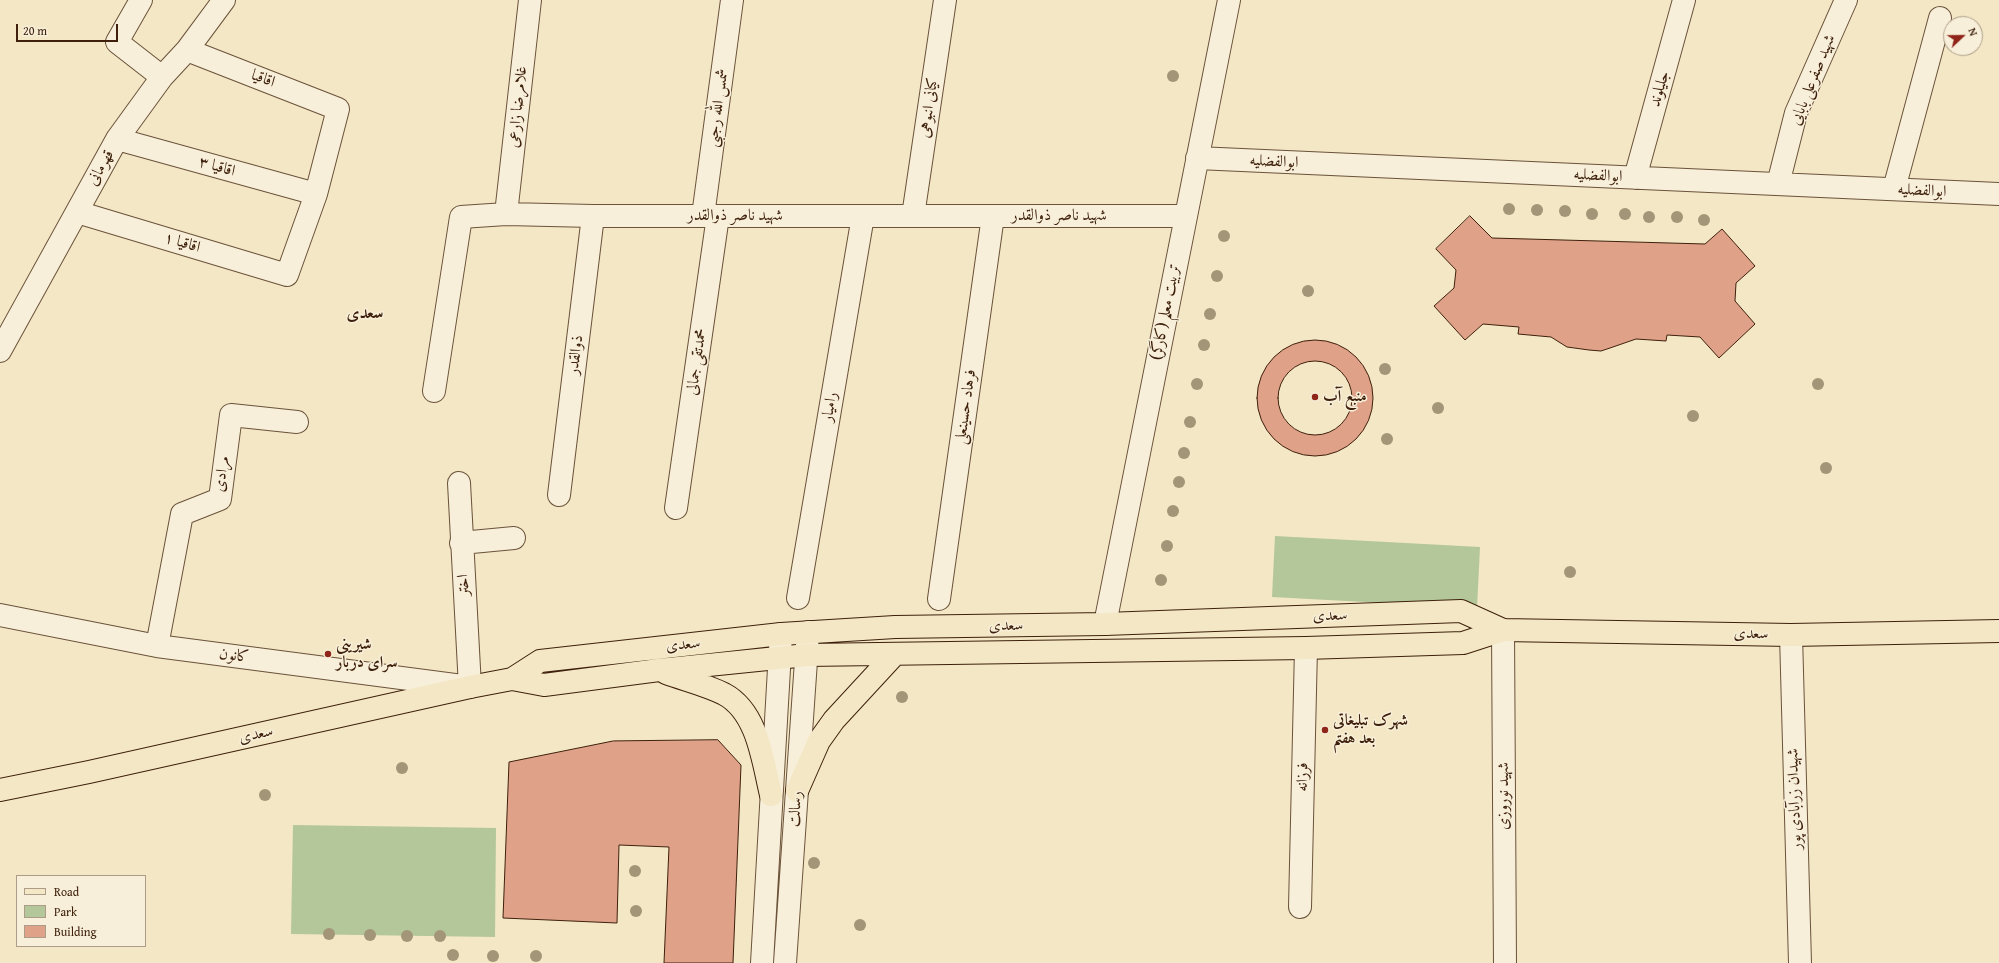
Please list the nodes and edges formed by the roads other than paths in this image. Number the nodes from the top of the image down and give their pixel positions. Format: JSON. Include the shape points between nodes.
{"nodes":[{"id":1,"x":141,"y":0,"type":"edge"},
{"id":2,"x":224,"y":0,"type":"edge"},
{"id":3,"x":530,"y":0,"type":"edge"},
{"id":4,"x":732,"y":0,"type":"edge"},
{"id":5,"x":945,"y":0,"type":"edge"},
{"id":6,"x":1229,"y":0,"type":"edge"},
{"id":7,"x":1684,"y":0,"type":"edge"},
{"id":8,"x":1846,"y":0,"type":"edge"},
{"id":9,"x":1940,"y":18,"type":"dead end"},
{"id":10,"x":187,"y":50,"type":"junction"},
{"id":11,"x":162,"y":77,"type":"junction"},
{"id":12,"x":117,"y":139,"type":"junction"},
{"id":13,"x":1197,"y":158,"type":"junction"},
{"id":14,"x":1635,"y":178,"type":"junction"},
{"id":15,"x":1778,"y":184,"type":"junction"},
{"id":16,"x":1894,"y":189,"type":"junction"},
{"id":17,"x":316,"y":194,"type":"junction"},
{"id":18,"x":1999,"y":194,"type":"edge"},
{"id":19,"x":77,"y":212,"type":"junction"},
{"id":20,"x":506,"y":214,"type":"junction"},
{"id":21,"x":593,"y":216,"type":"junction"},
{"id":22,"x":710,"y":216,"type":"junction"},
{"id":23,"x":863,"y":216,"type":"junction"},
{"id":24,"x":913,"y":216,"type":"junction"},
{"id":25,"x":993,"y":216,"type":"junction"},
{"id":26,"x":1185,"y":216,"type":"junction"},
{"id":27,"x":0,"y":351,"type":"edge"},
{"id":28,"x":434,"y":391,"type":"dead end"},
{"id":29,"x":297,"y":422,"type":"dead end"},
{"id":30,"x":459,"y":483,"type":"dead end"},
{"id":31,"x":560,"y":494,"type":"dead end"},
{"id":32,"x":676,"y":508,"type":"dead end"},
{"id":33,"x":514,"y":538,"type":"dead end"},
{"id":34,"x":461,"y":543,"type":"junction"},
{"id":35,"x":798,"y":598,"type":"dead end"},
{"id":36,"x":939,"y":598,"type":"dead end"},
{"id":37,"x":0,"y":615,"type":"edge"},
{"id":38,"x":1104,"y":624,"type":"junction"},
{"id":39,"x":1503,"y":630,"type":"junction"},
{"id":40,"x":1999,"y":631,"type":"edge"},
{"id":41,"x":808,"y":632,"type":"junction"},
{"id":42,"x":781,"y":634,"type":"junction"},
{"id":43,"x":1791,"y":635,"type":"junction"},
{"id":44,"x":157,"y":646,"type":"junction"},
{"id":45,"x":1306,"y":648,"type":"junction"},
{"id":46,"x":894,"y":655,"type":"junction"},
{"id":47,"x":807,"y":656,"type":"junction"},
{"id":48,"x":779,"y":658,"type":"junction"},
{"id":49,"x":659,"y":670,"type":"junction"},
{"id":50,"x":512,"y":680,"type":"junction"},
{"id":51,"x":470,"y":687,"type":"junction"},
{"id":52,"x":0,"y":790,"type":"edge"},
{"id":53,"x":797,"y":791,"type":"junction"},
{"id":54,"x":771,"y":795,"type":"junction"},
{"id":55,"x":1300,"y":907,"type":"dead end"},
{"id":56,"x":762,"y":963,"type":"edge"},
{"id":57,"x":785,"y":963,"type":"edge"},
{"id":58,"x":1505,"y":963,"type":"edge"},
{"id":59,"x":1800,"y":963,"type":"edge"}],
"edges":[{"from":1,"to":11,"type":"street","via":[[117,42]]},
{"from":2,"to":10,"type":"street","name":"قهرمانی"},
{"from":3,"to":20,"type":"street","name":"غلامرضا زارعی"},
{"from":4,"to":22,"type":"street","name":"شمس الله رجبی"},
{"from":5,"to":24,"type":"street","name":"کیانی انبوهی"},
{"from":6,"to":13,"type":"street","name":"تربیت معلم (کارگر)"},
{"from":7,"to":14,"type":"street","name":"جلیلوند"},
{"from":8,"to":15,"type":"street","name":"شهید صفرعلی بابایی","via":[[1796,113]]},
{"from":9,"to":16,"type":"street"},
{"from":10,"to":11,"type":"street","name":"قهرمانی"},
{"from":10,"to":17,"type":"street","name":"اقاقیا","via":[[338,109]]},
{"from":11,"to":12,"type":"street","name":"قهرمانی"},
{"from":12,"to":17,"type":"street","name":"اقاقیا ۳"},
{"from":12,"to":19,"type":"street","name":"قهرمانی"},
{"from":13,"to":14,"type":"street","name":"ابوالفضلیه"},
{"from":13,"to":26,"type":"street","name":"تربیت معلم (کارگر)"},
{"from":14,"to":15,"type":"street","name":"ابوالفضلیه"},
{"from":15,"to":16,"type":"street","name":"ابوالفضلیه"},
{"from":16,"to":18,"type":"street","name":"ابوالفضلیه"},
{"from":17,"to":19,"type":"street","name":"اقاقیا ۱","via":[[287,275]]},
{"from":19,"to":27,"type":"street","name":"قهرمانی"},
{"from":20,"to":21,"type":"street","name":"شهید ناصر ذوالقدر"},
{"from":20,"to":28,"type":"street","name":"شهید ناصر ذوالقدر","via":[[461,217]]},
{"from":21,"to":22,"type":"street","name":"شهید ناصر ذوالقدر"},
{"from":21,"to":31,"type":"street","name":"ذوالقدر"},
{"from":22,"to":23,"type":"street","name":"شهید ناصر ذوالقدر"},
{"from":22,"to":32,"type":"street","name":"محمدتقی جمالی"},
{"from":23,"to":24,"type":"street","name":"شهید ناصر ذوالقدر"},
{"from":23,"to":35,"type":"street","name":"رامیار"},
{"from":24,"to":25,"type":"street","name":"شهید ناصر ذوالقدر"},
{"from":25,"to":26,"type":"street","name":"شهید ناصر ذوالقدر"},
{"from":25,"to":36,"type":"street","name":"فرهاد حسینعلی"},
{"from":26,"to":38,"type":"street","name":"تربیت معلم (کارگر)"},
{"from":29,"to":44,"type":"street","name":"مرادی","via":[[231,415],[220,499],[182,514]]},
{"from":30,"to":34,"type":"street","name":"اختر"},
{"from":33,"to":34,"type":"street"},
{"from":34,"to":51,"type":"street","name":"اختر"},
{"from":37,"to":44,"type":"street","name":"کانون"},
{"from":38,"to":39,"type":"main road","name":"سعدی","via":[[1460,611]]},
{"from":38,"to":41,"type":"main road","name":"سعدی","via":[[895,627]]},
{"from":39,"to":43,"type":"main road","name":"سعدی"},
{"from":39,"to":45,"type":"main road","name":"سعدی","via":[[1463,643]]},
{"from":39,"to":58,"type":"street","name":"شهید نوروزی"},
{"from":40,"to":43,"type":"main road","name":"سعدی"},
{"from":41,"to":42,"type":"main road","name":"سعدی"},
{"from":41,"to":47,"type":"street","name":"رسالت"},
{"from":42,"to":48,"type":"street","name":"رسالت"},
{"from":42,"to":50,"type":"main road","name":"سعدی","via":[[540,661]]},
{"from":43,"to":59,"type":"street","name":"شهیدان زرآبادی پور"},
{"from":44,"to":51,"type":"street","name":"کانون"},
{"from":45,"to":46,"type":"main road","name":"سعدی"},
{"from":45,"to":55,"type":"street","name":"فرزانه"},
{"from":46,"to":47,"type":"main road","name":"سعدی"},
{"from":46,"to":53,"type":"main road","via":[[834,720],[819,741]]},
{"from":47,"to":48,"type":"main road","name":"سعدی"},
{"from":47,"to":53,"type":"street","name":"رسالت"},
{"from":48,"to":49,"type":"main road","name":"سعدی"},
{"from":48,"to":54,"type":"street","name":"رسالت"},
{"from":49,"to":50,"type":"main road","name":"سعدی","via":[[544,685]]},
{"from":49,"to":54,"type":"main road","via":[[725,695],[743,711],[753,730]]},
{"from":50,"to":51,"type":"main road","name":"سعدی"},
{"from":51,"to":52,"type":"main road","name":"سعدی"},
{"from":53,"to":57,"type":"street","name":"رسالت"},
{"from":54,"to":56,"type":"street","name":"رسالت"}]}
